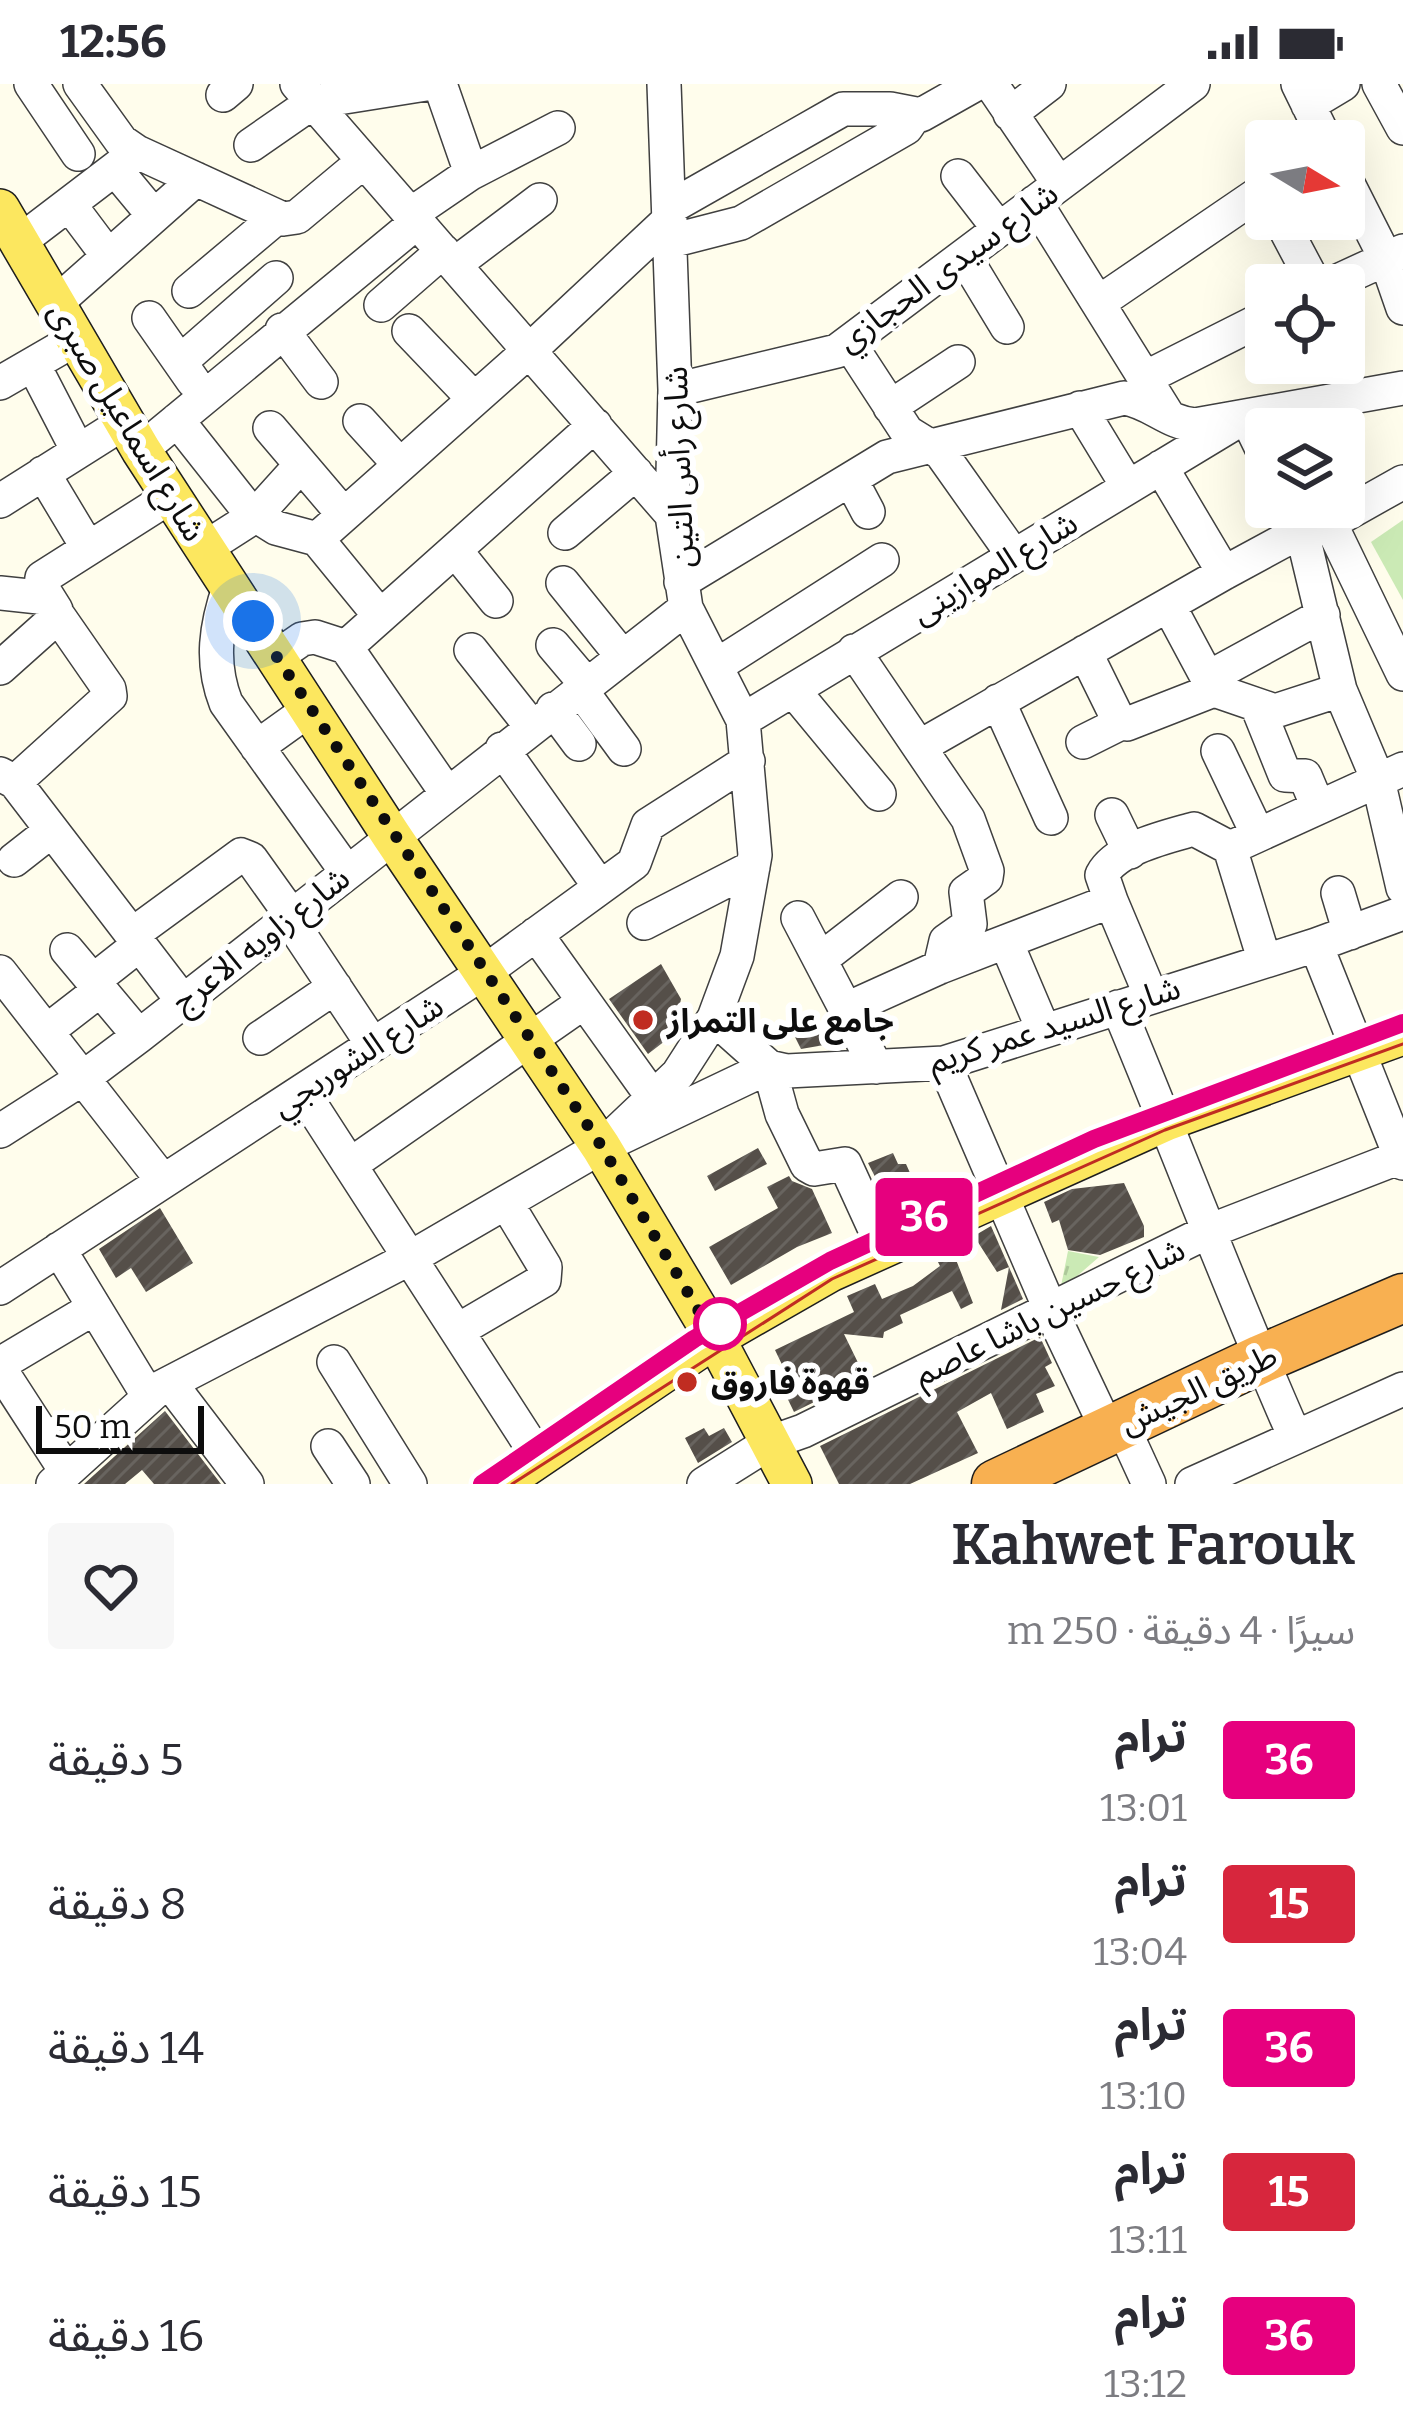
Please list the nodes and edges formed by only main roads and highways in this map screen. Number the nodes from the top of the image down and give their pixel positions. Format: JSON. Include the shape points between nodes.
{"nodes":[{"id":1,"x":9,"y":234,"type":"edge"},
{"id":2,"x":1403,"y":1035,"type":"edge"},
{"id":3,"x":1403,"y":1298,"type":"edge"},
{"id":4,"x":1403,"y":1328,"type":"edge"},
{"id":5,"x":715,"y":1338,"type":"junction"},
{"id":6,"x":1266,"y":1371,"type":"junction"},
{"id":7,"x":1127,"y":1446,"type":"edge"},
{"id":8,"x":500,"y":1484,"type":"edge"},
{"id":9,"x":793,"y":1484,"type":"edge"},
{"id":10,"x":996,"y":1484,"type":"edge"},
{"id":11,"x":1058,"y":1484,"type":"edge"}],
"edges":[{"from":1,"to":5,"type":"main road","name":"شارع اسماعيل صبرى","via":[[171,496],[602,1147]]},
{"from":2,"to":5,"type":"main road","via":[[1166,1121],[830,1272]]},
{"from":3,"to":6,"type":"highway","name":"طريق الجيش"},
{"from":4,"to":6,"type":"highway","name":"طريق الجيش"},
{"from":5,"to":8,"type":"main road"},
{"from":5,"to":9,"type":"main road","name":"شارع اسماعيل صبرى"},
{"from":6,"to":7,"type":"highway","name":"طريق الجيش"},
{"from":7,"to":10,"type":"highway","name":"طريق الجيش"},
{"from":7,"to":11,"type":"highway","name":"طريق الجيش"}]}
